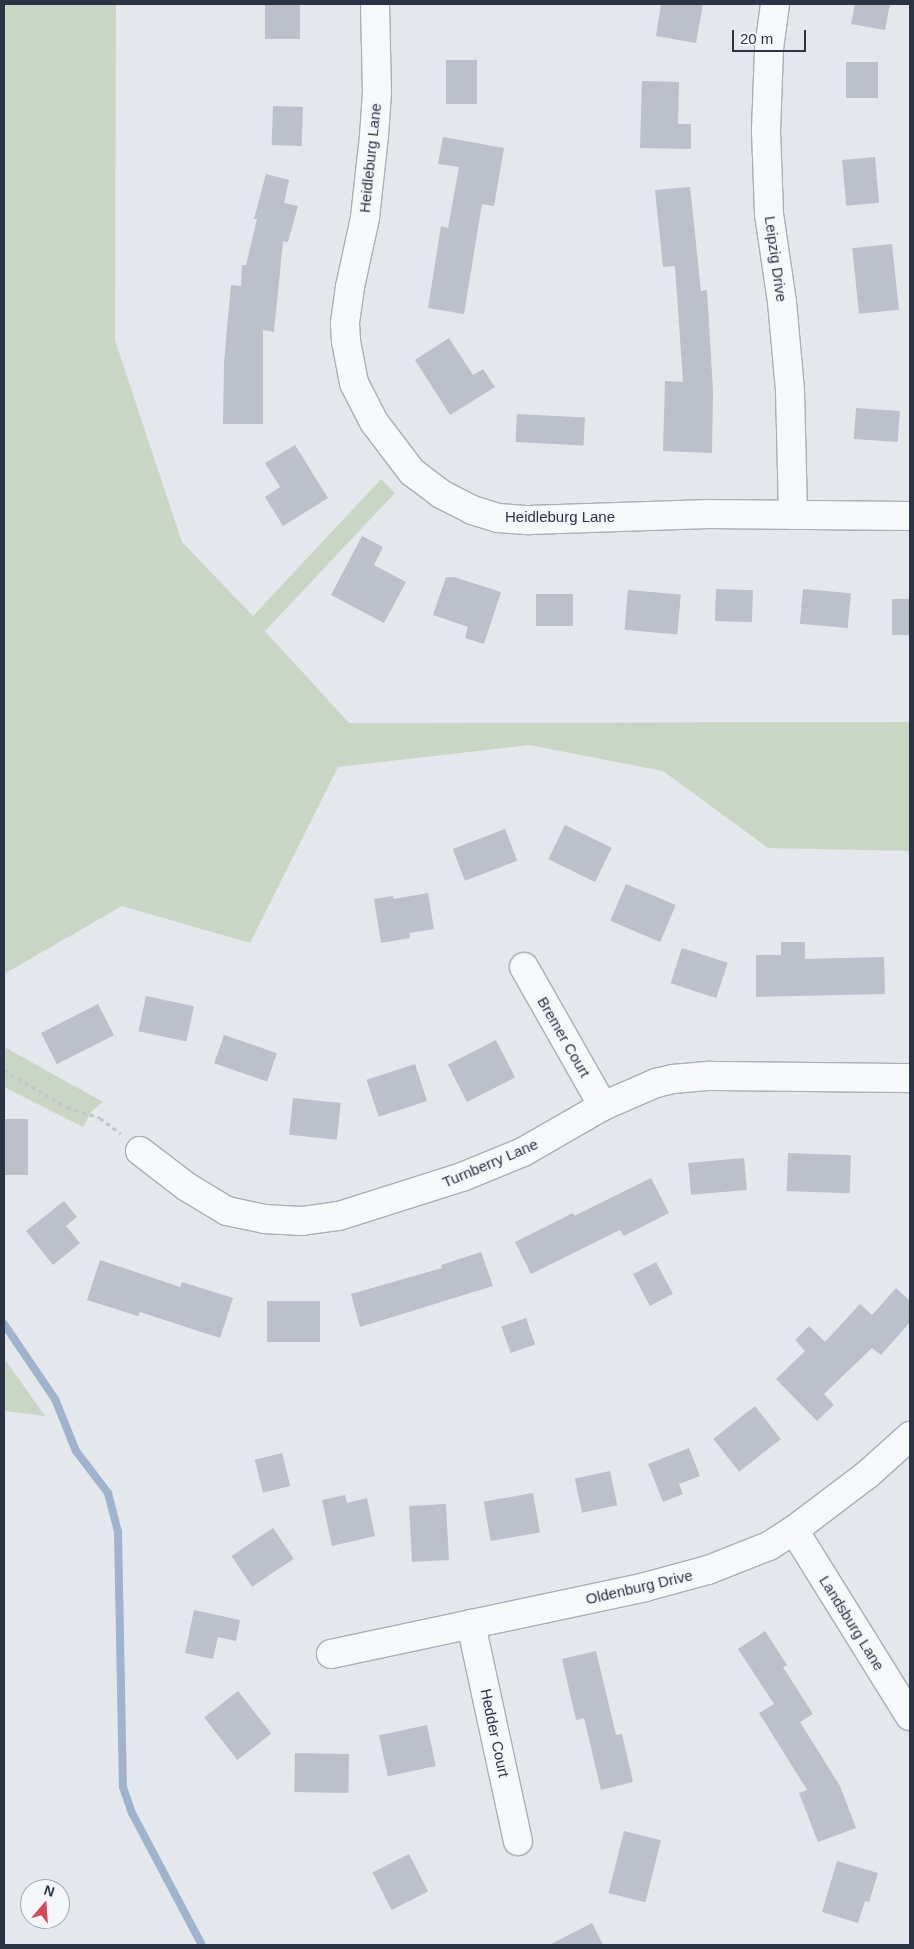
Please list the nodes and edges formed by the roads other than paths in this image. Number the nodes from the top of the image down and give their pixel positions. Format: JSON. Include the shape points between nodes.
{"nodes":[{"id":1,"x":375,"y":4,"type":"edge"},
{"id":2,"x":775,"y":4,"type":"edge"},
{"id":3,"x":793,"y":515,"type":"junction"},
{"id":4,"x":910,"y":516,"type":"edge"},
{"id":5,"x":524,"y":967,"type":"dead end"},
{"id":6,"x":910,"y":1078,"type":"edge"},
{"id":7,"x":603,"y":1106,"type":"junction"},
{"id":8,"x":140,"y":1151,"type":"road end"},
{"id":9,"x":910,"y":1436,"type":"edge"},
{"id":10,"x":794,"y":1530,"type":"junction"},
{"id":11,"x":472,"y":1624,"type":"junction"},
{"id":12,"x":331,"y":1654,"type":"dead end"},
{"id":13,"x":910,"y":1716,"type":"edge"},
{"id":14,"x":518,"y":1841,"type":"dead end"}],
"edges":[{"from":1,"to":3,"type":"street","name":"Heidleburg Lane","via":[[377,92],[374,136],[365,218],[345,323],[354,383],[374,422],[399,457],[440,494],[472,510],[498,518]]},
{"from":2,"to":3,"type":"street","name":"Leipzig Drive","via":[[766,132],[769,214],[790,390]]},
{"from":3,"to":4,"type":"street","name":"Heidleburg Lane"},
{"from":5,"to":7,"type":"street","name":"Bremer Court"},
{"from":6,"to":7,"type":"street","name":"Turnberry Lane","via":[[673,1078],[638,1088]]},
{"from":7,"to":8,"type":"street","name":"Turnberry Lane","via":[[523,1152],[462,1177],[339,1216],[302,1221],[264,1220],[227,1211],[187,1187]]},
{"from":9,"to":10,"type":"street","name":"Oldenburg Drive","via":[[868,1474]]},
{"from":10,"to":11,"type":"street","name":"Oldenburg Drive","via":[[769,1546],[708,1570],[645,1587]]},
{"from":10,"to":13,"type":"street","name":"Landsburg Lane"},
{"from":11,"to":12,"type":"street","name":"Oldenburg Drive"},
{"from":11,"to":14,"type":"street","name":"Hedder Court"}]}
